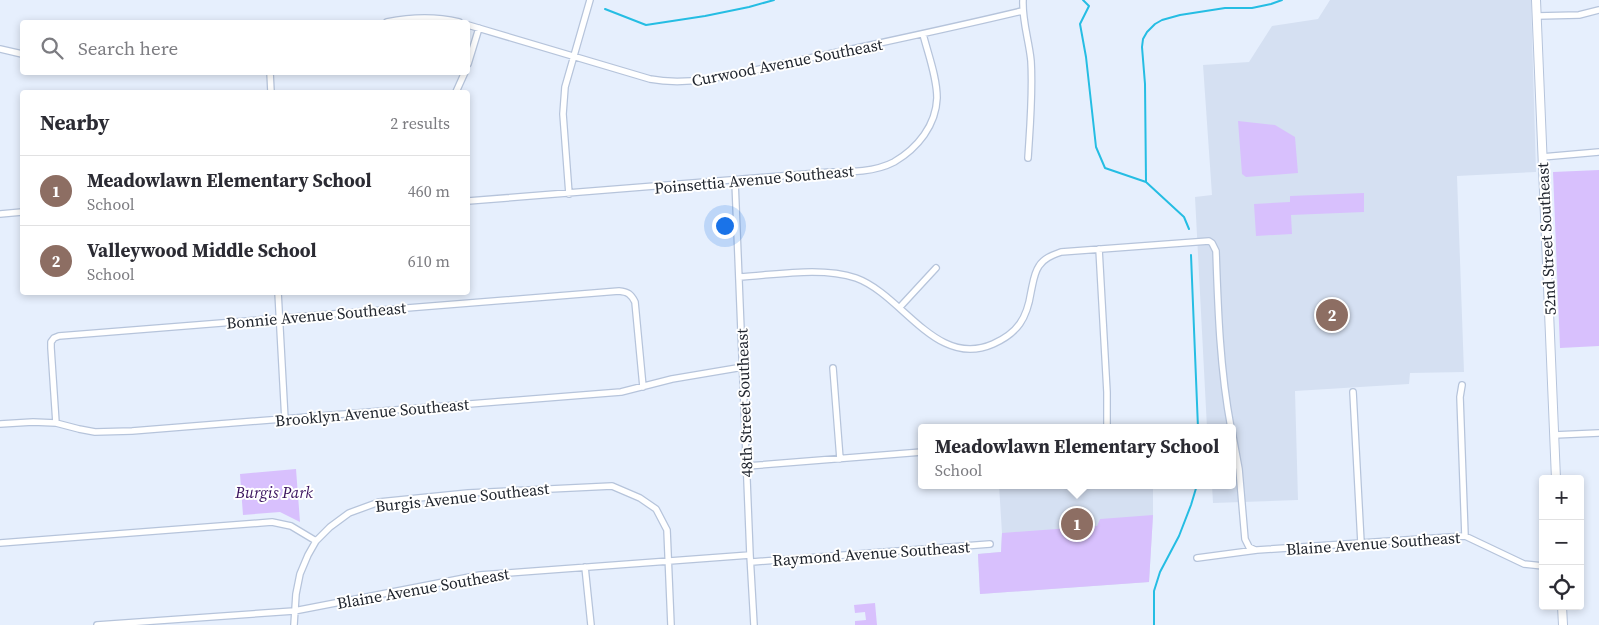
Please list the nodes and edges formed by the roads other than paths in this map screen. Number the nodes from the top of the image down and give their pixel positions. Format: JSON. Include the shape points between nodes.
{"nodes":[{"id":1,"x":590,"y":0,"type":"edge"},
{"id":2,"x":1022,"y":0,"type":"edge"},
{"id":3,"x":1536,"y":0,"type":"edge"},
{"id":4,"x":1599,"y":10,"type":"edge"},
{"id":5,"x":1022,"y":11,"type":"junction"},
{"id":6,"x":1537,"y":16,"type":"junction"},
{"id":7,"x":398,"y":20,"type":"edge"},
{"id":8,"x":448,"y":20,"type":"edge"},
{"id":9,"x":470,"y":26,"type":"edge"},
{"id":10,"x":479,"y":28,"type":"junction"},
{"id":11,"x":923,"y":34,"type":"junction"},
{"id":12,"x":0,"y":48,"type":"edge"},
{"id":13,"x":20,"y":53,"type":"edge"},
{"id":14,"x":470,"y":57,"type":"edge"},
{"id":15,"x":573,"y":57,"type":"junction"},
{"id":16,"x":270,"y":75,"type":"edge"},
{"id":17,"x":464,"y":75,"type":"edge"},
{"id":18,"x":270,"y":90,"type":"edge"},
{"id":19,"x":457,"y":90,"type":"edge"},
{"id":20,"x":1599,"y":152,"type":"edge"},
{"id":21,"x":1542,"y":157,"type":"junction"},
{"id":22,"x":1028,"y":158,"type":"dead end"},
{"id":23,"x":735,"y":180,"type":"junction"},
{"id":24,"x":569,"y":194,"type":"junction"},
{"id":25,"x":470,"y":201,"type":"edge"},
{"id":26,"x":20,"y":212,"type":"edge"},
{"id":27,"x":0,"y":214,"type":"edge"},
{"id":28,"x":1099,"y":249,"type":"junction"},
{"id":29,"x":936,"y":268,"type":"dead end"},
{"id":30,"x":739,"y":277,"type":"junction"},
{"id":31,"x":278,"y":295,"type":"edge"},
{"id":32,"x":900,"y":307,"type":"junction"},
{"id":33,"x":279,"y":319,"type":"junction"},
{"id":34,"x":743,"y":367,"type":"junction"},
{"id":35,"x":833,"y":368,"type":"dead end"},
{"id":36,"x":1462,"y":386,"type":"dead end"},
{"id":37,"x":643,"y":387,"type":"junction"},
{"id":38,"x":1353,"y":392,"type":"dead end"},
{"id":39,"x":285,"y":420,"type":"junction"},
{"id":40,"x":56,"y":423,"type":"junction"},
{"id":41,"x":0,"y":424,"type":"edge"},
{"id":42,"x":1107,"y":424,"type":"edge"},
{"id":43,"x":1231,"y":424,"type":"edge"},
{"id":44,"x":1599,"y":433,"type":"edge"},
{"id":45,"x":1554,"y":435,"type":"junction"},
{"id":46,"x":1236,"y":449,"type":"edge"},
{"id":47,"x":918,"y":452,"type":"edge"},
{"id":48,"x":840,"y":459,"type":"junction"},
{"id":49,"x":747,"y":466,"type":"junction"},
{"id":50,"x":1556,"y":475,"type":"edge"},
{"id":51,"x":1465,"y":536,"type":"junction"},
{"id":52,"x":316,"y":542,"type":"junction"},
{"id":53,"x":1361,"y":543,"type":"junction"},
{"id":54,"x":0,"y":544,"type":"edge"},
{"id":55,"x":990,"y":544,"type":"dead end"},
{"id":56,"x":1257,"y":550,"type":"junction"},
{"id":57,"x":750,"y":555,"type":"junction"},
{"id":58,"x":1196,"y":558,"type":"dead end"},
{"id":59,"x":667,"y":561,"type":"junction"},
{"id":60,"x":752,"y":562,"type":"junction"},
{"id":61,"x":1539,"y":566,"type":"edge"},
{"id":62,"x":585,"y":567,"type":"junction"},
{"id":63,"x":1562,"y":610,"type":"edge"},
{"id":64,"x":294,"y":611,"type":"junction"},
{"id":65,"x":98,"y":625,"type":"edge"},
{"id":66,"x":294,"y":625,"type":"edge"},
{"id":67,"x":591,"y":625,"type":"edge"},
{"id":68,"x":671,"y":625,"type":"edge"},
{"id":69,"x":754,"y":625,"type":"edge"},
{"id":70,"x":1563,"y":625,"type":"edge"}],
"edges":[{"from":1,"to":15,"type":"street"},
{"from":2,"to":5,"type":"street"},
{"from":3,"to":6,"type":"main road","name":"52nd Street Southeast"},
{"from":4,"to":6,"type":"street","via":[[1579,15]]},
{"from":5,"to":11,"type":"street","name":"Curwood Avenue Southeast"},
{"from":5,"to":22,"type":"street","via":[[1031,59]]},
{"from":6,"to":21,"type":"main road","name":"52nd Street Southeast"},
{"from":7,"to":8,"type":"street"},
{"from":9,"to":10,"type":"street","name":"Curwood Avenue Southeast"},
{"from":10,"to":14,"type":"street"},
{"from":10,"to":15,"type":"street","name":"Curwood Avenue Southeast"},
{"from":11,"to":15,"type":"street","name":"Curwood Avenue Southeast","via":[[686,82],[650,79]]},
{"from":11,"to":23,"type":"street","name":"Poinsettia Avenue Southeast","via":[[936,83],[936,110],[925,135],[894,162],[855,172]]},
{"from":12,"to":13,"type":"street"},
{"from":15,"to":24,"type":"street","via":[[565,87],[563,114]]},
{"from":16,"to":18,"type":"street"},
{"from":17,"to":19,"type":"street"},
{"from":20,"to":21,"type":"street"},
{"from":21,"to":45,"type":"main road","name":"52nd Street Southeast"},
{"from":23,"to":24,"type":"street","name":"Poinsettia Avenue Southeast"},
{"from":23,"to":30,"type":"street","name":"48th Street Southeast"},
{"from":24,"to":25,"type":"street","name":"Poinsettia Avenue Southeast"},
{"from":26,"to":27,"type":"street"},
{"from":28,"to":32,"type":"street","via":[[1061,252],[1047,258],[1039,266],[1028,309],[1017,328],[990,345],[962,349],[939,340]]},
{"from":28,"to":42,"type":"street"},
{"from":28,"to":43,"type":"street","via":[[1212,243],[1216,251],[1219,338]]},
{"from":29,"to":32,"type":"street"},
{"from":30,"to":32,"type":"street","via":[[838,273],[858,279]]},
{"from":30,"to":34,"type":"street","name":"48th Street Southeast"},
{"from":31,"to":33,"type":"street"},
{"from":33,"to":37,"type":"street","name":"Bonnie Avenue Southeast","via":[[628,292],[635,302]]},
{"from":33,"to":39,"type":"street"},
{"from":33,"to":40,"type":"street","name":"Bonnie Avenue Southeast","via":[[54,338],[51,350]]},
{"from":34,"to":37,"type":"street","name":"Brooklyn Avenue Southeast"},
{"from":34,"to":49,"type":"street","name":"48th Street Southeast"},
{"from":35,"to":48,"type":"street"},
{"from":36,"to":51,"type":"street"},
{"from":37,"to":39,"type":"street","name":"Brooklyn Avenue Southeast","via":[[621,392]]},
{"from":38,"to":53,"type":"street"},
{"from":39,"to":40,"type":"street","name":"Brooklyn Avenue Southeast","via":[[111,432]]},
{"from":40,"to":41,"type":"street","name":"Brooklyn Avenue Southeast"},
{"from":44,"to":45,"type":"street"},
{"from":45,"to":50,"type":"main road","name":"52nd Street Southeast"},
{"from":46,"to":56,"type":"street","via":[[1245,539],[1249,548]]},
{"from":47,"to":48,"type":"street"},
{"from":48,"to":49,"type":"street"},
{"from":49,"to":57,"type":"street","name":"48th Street Southeast"},
{"from":51,"to":53,"type":"street","name":"Blaine Avenue Southeast"},
{"from":51,"to":61,"type":"street","name":"Blaine Avenue Southeast","via":[[1524,564]]},
{"from":52,"to":54,"type":"street","via":[[291,526],[272,522]]},
{"from":52,"to":59,"type":"street","name":"Burgis Avenue Southeast","via":[[349,513],[379,502],[468,493],[612,486],[656,509],[667,530]]},
{"from":52,"to":64,"type":"street","name":"Burgis Avenue Southeast","via":[[300,574]]},
{"from":53,"to":56,"type":"street","name":"Blaine Avenue Southeast"},
{"from":55,"to":60,"type":"street","name":"Raymond Avenue Southeast"},
{"from":56,"to":58,"type":"street","name":"Blaine Avenue Southeast"},
{"from":57,"to":59,"type":"street","name":"Blaine Avenue Southeast"},
{"from":57,"to":60,"type":"street","name":"48th Street Southeast"},
{"from":59,"to":62,"type":"street","name":"Blaine Avenue Southeast"},
{"from":59,"to":68,"type":"street","name":"Burgis Avenue Southeast"},
{"from":60,"to":69,"type":"street","name":"48th Street Southeast"},
{"from":62,"to":64,"type":"street","name":"Blaine Avenue Southeast","via":[[480,575]]},
{"from":62,"to":67,"type":"street"},
{"from":63,"to":70,"type":"main road"},
{"from":64,"to":65,"type":"street","name":"Blaine Avenue Southeast"},
{"from":64,"to":66,"type":"street","name":"Burgis Avenue Southeast"}]}
